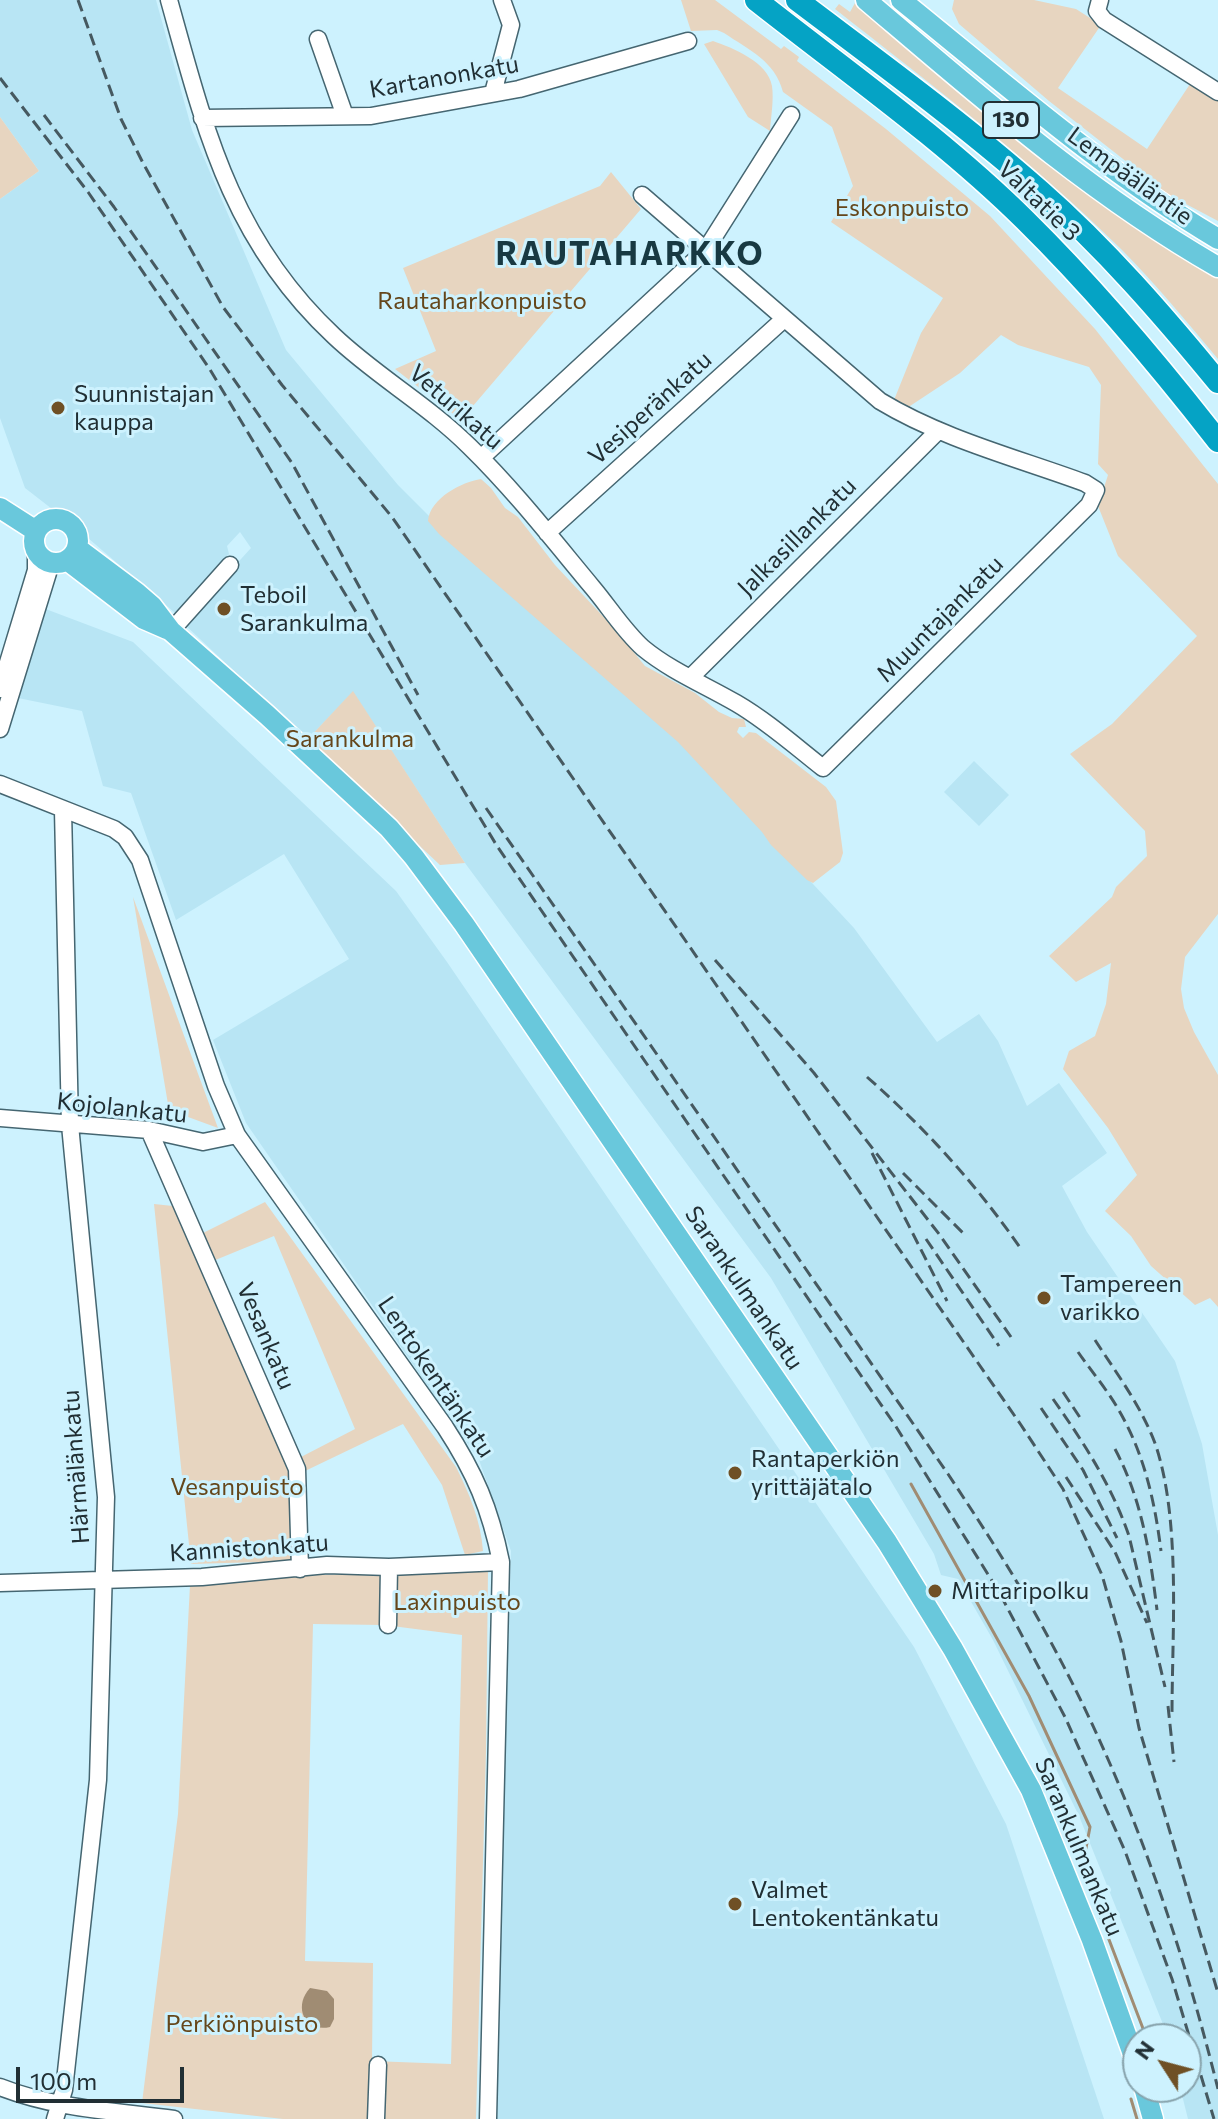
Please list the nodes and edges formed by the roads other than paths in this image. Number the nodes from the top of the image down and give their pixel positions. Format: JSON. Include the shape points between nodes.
{"nodes":[{"id":1,"x":169,"y":0,"type":"edge"},
{"id":2,"x":502,"y":0,"type":"edge"},
{"id":3,"x":756,"y":0,"type":"edge"},
{"id":4,"x":797,"y":0,"type":"edge"},
{"id":5,"x":866,"y":0,"type":"edge"},
{"id":6,"x":914,"y":3,"type":"edge"},
{"id":7,"x":1099,"y":6,"type":"edge"},
{"id":8,"x":892,"y":13,"type":"edge"},
{"id":9,"x":318,"y":39,"type":"dead end"},
{"id":10,"x":688,"y":41,"type":"dead end"},
{"id":11,"x":1218,"y":92,"type":"edge"},
{"id":12,"x":493,"y":93,"type":"junction"},
{"id":13,"x":791,"y":115,"type":"dead end"},
{"id":14,"x":345,"y":116,"type":"junction"},
{"id":15,"x":202,"y":118,"type":"junction"},
{"id":16,"x":642,"y":195,"type":"dead end"},
{"id":17,"x":1218,"y":239,"type":"edge"},
{"id":18,"x":705,"y":251,"type":"junction"},
{"id":19,"x":1218,"y":267,"type":"edge"},
{"id":20,"x":784,"y":319,"type":"junction"},
{"id":21,"x":1218,"y":382,"type":"edge"},
{"id":22,"x":938,"y":431,"type":"junction"},
{"id":23,"x":1218,"y":441,"type":"edge"},
{"id":24,"x":481,"y":458,"type":"junction"},
{"id":25,"x":0,"y":508,"type":"edge"},
{"id":26,"x":0,"y":519,"type":"edge"},
{"id":27,"x":547,"y":533,"type":"junction"},
{"id":28,"x":50,"y":549,"type":"junction"},
{"id":29,"x":230,"y":565,"type":"dead end"},
{"id":30,"x":171,"y":631,"type":"junction"},
{"id":31,"x":690,"y":678,"type":"junction"},
{"id":32,"x":0,"y":689,"type":"edge"},
{"id":33,"x":0,"y":729,"type":"edge"},
{"id":34,"x":823,"y":768,"type":"joint"},
{"id":35,"x":5,"y":787,"type":"edge"},
{"id":36,"x":63,"y":810,"type":"junction"},
{"id":37,"x":0,"y":1118,"type":"edge"},
{"id":38,"x":70,"y":1125,"type":"junction"},
{"id":39,"x":149,"y":1130,"type":"junction"},
{"id":40,"x":237,"y":1135,"type":"junction"},
{"id":41,"x":501,"y":1562,"type":"junction"},
{"id":42,"x":389,"y":1567,"type":"junction"},
{"id":43,"x":300,"y":1569,"type":"junction"},
{"id":44,"x":105,"y":1579,"type":"junction"},
{"id":45,"x":0,"y":1583,"type":"edge"},
{"id":46,"x":388,"y":1625,"type":"dead end"},
{"id":47,"x":1122,"y":2023,"type":"edge"},
{"id":48,"x":378,"y":2065,"type":"dead end"},
{"id":49,"x":0,"y":2087,"type":"edge"},
{"id":50,"x":57,"y":2112,"type":"edge"},
{"id":51,"x":174,"y":2119,"type":"edge"},
{"id":52,"x":376,"y":2119,"type":"edge"},
{"id":53,"x":488,"y":2119,"type":"edge"}],
"edges":[{"from":1,"to":15,"type":"street","name":"Veturikatu"},
{"from":2,"to":12,"type":"street","via":[[511,25]]},
{"from":3,"to":23,"type":"highway","name":"Valtatie 3","via":[[942,146],[1025,219],[1164,372]]},
{"from":4,"to":21,"type":"highway","name":"Valtatie 3","via":[[1042,193],[1111,261]]},
{"from":5,"to":8,"type":"main road","name":"Lempääläntie","number":"130"},
{"from":6,"to":8,"type":"main road"},
{"from":6,"to":17,"type":"main road","name":"Lempääläntie","number":"130","via":[[1090,151]]},
{"from":7,"to":11,"type":"street","via":[[1104,20]]},
{"from":8,"to":19,"type":"main road","name":"Lempääläntie","number":"130","via":[[1080,175]]},
{"from":9,"to":14,"type":"street"},
{"from":10,"to":12,"type":"street","name":"Kartanonkatu"},
{"from":12,"to":14,"type":"street","name":"Kartanonkatu"},
{"from":13,"to":18,"type":"street"},
{"from":14,"to":15,"type":"street","name":"Kartanonkatu"},
{"from":15,"to":24,"type":"street","name":"Veturikatu","via":[[246,226],[311,313]]},
{"from":16,"to":18,"type":"street"},
{"from":18,"to":20,"type":"street"},
{"from":18,"to":24,"type":"street"},
{"from":20,"to":22,"type":"street","via":[[880,401]]},
{"from":20,"to":27,"type":"street","name":"Vesiperänkatu"},
{"from":22,"to":31,"type":"street","name":"Jalkasillankatu"},
{"from":22,"to":34,"type":"street","name":"Muuntajankatu","via":[[1096,490],[1089,505]]},
{"from":24,"to":27,"type":"street","name":"Veturikatu"},
{"from":25,"to":28,"type":"main road","name":"Sarankulmankatu"},
{"from":26,"to":28,"type":"main road"},
{"from":27,"to":31,"type":"street","name":"Veturikatu","via":[[641,646]]},
{"from":28,"to":30,"type":"main road","name":"Sarankulmankatu","via":[[130,587]]},
{"from":28,"to":32,"type":"street","via":[[36,570]]},
{"from":28,"to":33,"type":"street","via":[[48,573]]},
{"from":29,"to":30,"type":"street"},
{"from":30,"to":47,"type":"main road","name":"Sarankulmankatu","via":[[364,805],[414,857],[887,1542],[1031,1790]]},
{"from":31,"to":34,"type":"street","name":"Veturikatu","via":[[739,705]]},
{"from":35,"to":36,"type":"street","name":"Lentokentänkatu"},
{"from":36,"to":38,"type":"street","name":"Härmälänkatu"},
{"from":36,"to":40,"type":"street","name":"Lentokentänkatu","via":[[121,832],[134,849]]},
{"from":37,"to":38,"type":"street","name":"Kojolankatu"},
{"from":38,"to":39,"type":"street","name":"Kojolankatu"},
{"from":38,"to":44,"type":"street","name":"Härmälänkatu","via":[[103,1458]]},
{"from":39,"to":40,"type":"street","name":"Kojolankatu","via":[[203,1142]]},
{"from":39,"to":43,"type":"street","name":"Vesankatu","via":[[297,1469]]},
{"from":40,"to":41,"type":"street","name":"Lentokentänkatu","via":[[467,1461],[486,1501]]},
{"from":41,"to":42,"type":"street","name":"Kannistonkatu"},
{"from":41,"to":53,"type":"street","name":"Lentokentänkatu"},
{"from":42,"to":43,"type":"street","name":"Kannistonkatu"},
{"from":42,"to":46,"type":"street"},
{"from":43,"to":44,"type":"street","name":"Kannistonkatu"},
{"from":44,"to":45,"type":"street","name":"Kannistonkatu"},
{"from":44,"to":50,"type":"street","name":"Härmälänkatu","via":[[94,1833],[64,2090]]},
{"from":48,"to":52,"type":"street"},
{"from":49,"to":50,"type":"street"},
{"from":50,"to":51,"type":"street"}]}
